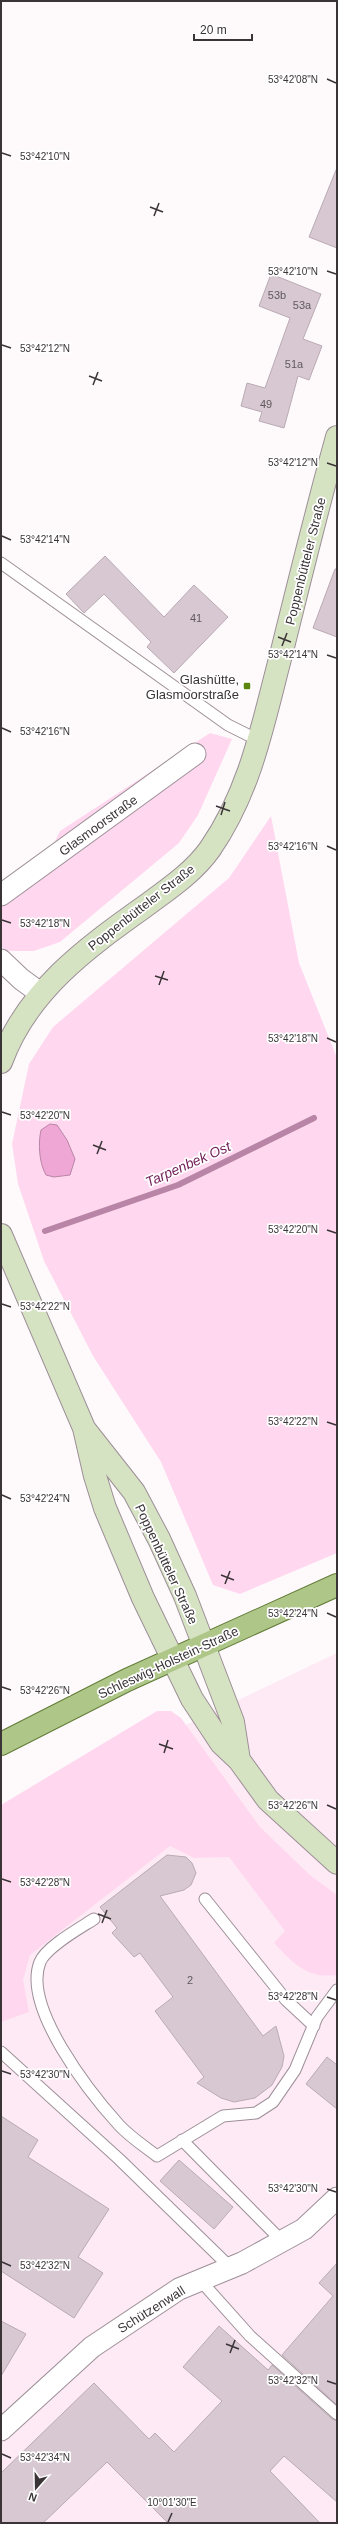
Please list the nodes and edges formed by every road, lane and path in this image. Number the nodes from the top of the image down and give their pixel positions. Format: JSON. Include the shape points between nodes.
{"nodes":[{"id":1,"x":337,"y":437,"type":"edge"},
{"id":2,"x":1,"y":563,"type":"edge"},
{"id":3,"x":260,"y":741,"type":"junction"},
{"id":4,"x":195,"y":754,"type":"dead end"},
{"id":5,"x":1,"y":896,"type":"edge"},
{"id":6,"x":1,"y":960,"type":"edge"},
{"id":7,"x":40,"y":993,"type":"junction"},
{"id":8,"x":1,"y":1062,"type":"edge"},
{"id":9,"x":1,"y":1235,"type":"edge"},
{"id":10,"x":84,"y":1428,"type":"junction"},
{"id":11,"x":337,"y":1586,"type":"edge"},
{"id":12,"x":203,"y":1645,"type":"junction"},
{"id":13,"x":174,"y":1658,"type":"junction"},
{"id":14,"x":1,"y":1744,"type":"edge"},
{"id":15,"x":239,"y":1760,"type":"junction"},
{"id":16,"x":337,"y":1864,"type":"edge"},
{"id":17,"x":205,"y":1899,"type":"dead end"},
{"id":18,"x":94,"y":1919,"type":"dead end"},
{"id":19,"x":337,"y":1990,"type":"edge"},
{"id":20,"x":314,"y":2026,"type":"junction"},
{"id":21,"x":1,"y":2052,"type":"edge"},
{"id":22,"x":182,"y":2140,"type":"junction"},
{"id":23,"x":337,"y":2198,"type":"edge"},
{"id":24,"x":282,"y":2241,"type":"junction"},
{"id":25,"x":230,"y":2268,"type":"junction"},
{"id":26,"x":200,"y":2280,"type":"junction"},
{"id":27,"x":337,"y":2414,"type":"edge"},
{"id":28,"x":1,"y":2430,"type":"edge"}],
"edges":[{"from":1,"to":3,"type":"main road","name":"Poppenbütteler Straße"},
{"from":2,"to":3,"type":"lane","via":[[228,725]]},
{"from":3,"to":7,"type":"main road","name":"Poppenbütteler Straße","via":[[239,799],[221,832],[197,864],[180,880],[74,959]]},
{"from":4,"to":5,"type":"street","name":"Glasmoorstraße"},
{"from":6,"to":7,"type":"street"},
{"from":7,"to":8,"type":"main road","name":"Poppenbütteler Straße","via":[[17,1026]]},
{"from":9,"to":10,"type":"main road","name":"Poppenbütteler Straße"},
{"from":10,"to":12,"type":"main road","name":"Poppenbütteler Straße","via":[[134,1492],[185,1596]]},
{"from":10,"to":13,"type":"main road","name":"Poppenbütteler Straße","via":[[105,1508],[139,1588]]},
{"from":11,"to":12,"type":"main road","name":"Schleswig-Holstein-Straße"},
{"from":12,"to":13,"type":"main road","name":"Schleswig-Holstein-Straße"},
{"from":12,"to":15,"type":"main road","name":"Poppenbütteler Straße","via":[[233,1722]]},
{"from":13,"to":14,"type":"main road","name":"Schleswig-Holstein-Straße"},
{"from":13,"to":15,"type":"main road","name":"Poppenbütteler Straße","via":[[192,1699],[212,1732]]},
{"from":15,"to":16,"type":"main road","name":"Poppenbütteler Straße","via":[[268,1800]]},
{"from":17,"to":20,"type":"lane","via":[[286,2000]]},
{"from":18,"to":22,"type":"lane","via":[[62,1939],[40,1960],[35,1981],[55,2039],[120,2126],[157,2156]]},
{"from":19,"to":20,"type":"lane","via":[[317,2017]]},
{"from":20,"to":22,"type":"lane","via":[[295,2070],[273,2102],[256,2113],[223,2116]]},
{"from":21,"to":25,"type":"lane","via":[[119,2159]]},
{"from":22,"to":24,"type":"lane"},
{"from":23,"to":24,"type":"street","name":"Schützenwall","via":[[304,2229]]},
{"from":24,"to":25,"type":"street","name":"Schützenwall"},
{"from":25,"to":26,"type":"street","name":"Schützenwall"},
{"from":26,"to":27,"type":"lane","via":[[250,2336]]},
{"from":26,"to":28,"type":"street","name":"Schützenwall","via":[[179,2289],[92,2347]]}]}
